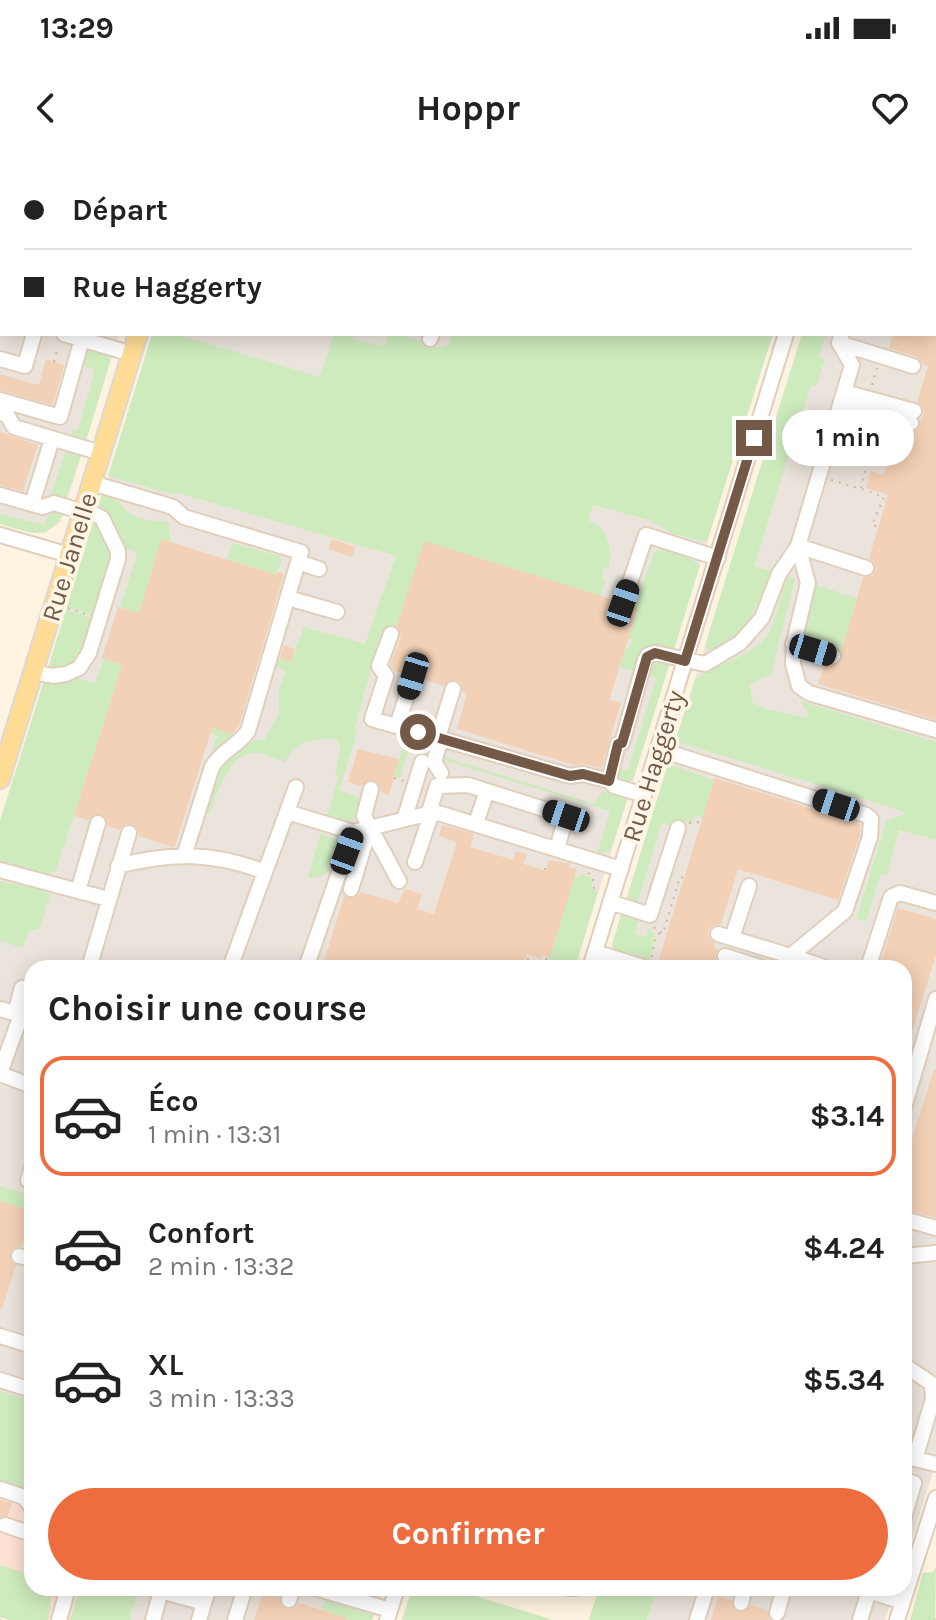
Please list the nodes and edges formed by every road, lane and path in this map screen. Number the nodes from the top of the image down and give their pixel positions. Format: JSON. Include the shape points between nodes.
{"nodes":[{"id":1,"x":33,"y":336,"type":"edge"},
{"id":2,"x":137,"y":336,"type":"edge"},
{"id":3,"x":785,"y":336,"type":"edge"},
{"id":4,"x":840,"y":338,"type":"edge"},
{"id":5,"x":82,"y":339,"type":"junction"},
{"id":6,"x":61,"y":341,"type":"edge"},
{"id":7,"x":132,"y":354,"type":"junction"},
{"id":8,"x":881,"y":356,"type":"junction"},
{"id":9,"x":0,"y":359,"type":"edge"},
{"id":10,"x":54,"y":362,"type":"dead end"},
{"id":11,"x":913,"y":366,"type":"dead end"},
{"id":12,"x":848,"y":396,"type":"junction"},
{"id":13,"x":0,"y":400,"type":"edge"},
{"id":14,"x":0,"y":413,"type":"edge"},
{"id":15,"x":912,"y":417,"type":"dead end"},
{"id":16,"x":878,"y":421,"type":"dead end"},
{"id":17,"x":52,"y":439,"type":"junction"},
{"id":18,"x":101,"y":453,"type":"junction"},
{"id":19,"x":859,"y":472,"type":"dead end"},
{"id":20,"x":865,"y":474,"type":"junction"},
{"id":21,"x":819,"y":477,"type":"junction"},
{"id":22,"x":92,"y":483,"type":"junction"},
{"id":23,"x":861,"y":489,"type":"junction"},
{"id":24,"x":0,"y":495,"type":"edge"},
{"id":25,"x":32,"y":504,"type":"junction"},
{"id":26,"x":83,"y":510,"type":"junction"},
{"id":27,"x":869,"y":510,"type":"dead end"},
{"id":28,"x":876,"y":512,"type":"junction"},
{"id":29,"x":879,"y":527,"type":"dead end"},
{"id":30,"x":0,"y":535,"type":"edge"},
{"id":31,"x":798,"y":546,"type":"junction"},
{"id":32,"x":69,"y":555,"type":"junction"},
{"id":33,"x":718,"y":558,"type":"junction"},
{"id":34,"x":298,"y":562,"type":"junction"},
{"id":35,"x":866,"y":568,"type":"dead end"},
{"id":36,"x":319,"y":569,"type":"dead end"},
{"id":37,"x":288,"y":598,"type":"junction"},
{"id":38,"x":623,"y":603,"type":"dead end"},
{"id":39,"x":67,"y":608,"type":"dead end"},
{"id":40,"x":337,"y":612,"type":"dead end"},
{"id":41,"x":94,"y":617,"type":"dead end"},
{"id":42,"x":391,"y":634,"type":"dead end"},
{"id":43,"x":793,"y":644,"type":"junction"},
{"id":44,"x":833,"y":656,"type":"dead end"},
{"id":45,"x":685,"y":661,"type":"junction"},
{"id":46,"x":33,"y":672,"type":"junction"},
{"id":47,"x":413,"y":676,"type":"dead end"},
{"id":48,"x":453,"y":689,"type":"dead end"},
{"id":49,"x":397,"y":726,"type":"junction"},
{"id":50,"x":936,"y":730,"type":"edge"},
{"id":51,"x":440,"y":738,"type":"junction"},
{"id":52,"x":658,"y":749,"type":"junction"},
{"id":53,"x":3,"y":758,"type":"edge"},
{"id":54,"x":422,"y":762,"type":"dead end"},
{"id":55,"x":441,"y":774,"type":"junction"},
{"id":56,"x":394,"y":778,"type":"dead end"},
{"id":57,"x":0,"y":779,"type":"edge"},
{"id":58,"x":400,"y":779,"type":"dead end"},
{"id":59,"x":609,"y":781,"type":"junction"},
{"id":60,"x":746,"y":781,"type":"junction"},
{"id":61,"x":296,"y":787,"type":"dead end"},
{"id":62,"x":371,"y":789,"type":"dead end"},
{"id":63,"x":487,"y":791,"type":"junction"},
{"id":64,"x":761,"y":792,"type":"dead end"},
{"id":65,"x":644,"y":795,"type":"junction"},
{"id":66,"x":287,"y":812,"type":"junction"},
{"id":67,"x":430,"y":812,"type":"junction"},
{"id":68,"x":405,"y":817,"type":"junction"},
{"id":69,"x":98,"y":823,"type":"dead end"},
{"id":70,"x":476,"y":823,"type":"junction"},
{"id":71,"x":370,"y":827,"type":"junction"},
{"id":72,"x":678,"y":828,"type":"dead end"},
{"id":73,"x":353,"y":832,"type":"junction"},
{"id":74,"x":129,"y":833,"type":"dead end"},
{"id":75,"x":557,"y":849,"type":"junction"},
{"id":76,"x":184,"y":856,"type":"junction"},
{"id":77,"x":415,"y":862,"type":"dead end"},
{"id":78,"x":118,"y":866,"type":"junction"},
{"id":79,"x":585,"y":869,"type":"dead end"},
{"id":80,"x":621,"y":869,"type":"junction"},
{"id":81,"x":0,"y":870,"type":"edge"},
{"id":82,"x":265,"y":872,"type":"junction"},
{"id":83,"x":684,"y":878,"type":"dead end"},
{"id":84,"x":399,"y":881,"type":"dead end"},
{"id":85,"x":749,"y":886,"type":"dead end"},
{"id":86,"x":351,"y":889,"type":"dead end"},
{"id":87,"x":599,"y":890,"type":"dead end"},
{"id":88,"x":78,"y":891,"type":"junction"},
{"id":89,"x":108,"y":899,"type":"junction"},
{"id":90,"x":610,"y":902,"type":"junction"},
{"id":91,"x":936,"y":903,"type":"edge"},
{"id":92,"x":653,"y":926,"type":"dead end"},
{"id":93,"x":661,"y":933,"type":"junction"},
{"id":94,"x":666,"y":934,"type":"dead end"},
{"id":95,"x":319,"y":937,"type":"junction"},
{"id":96,"x":595,"y":952,"type":"junction"},
{"id":97,"x":547,"y":956,"type":"dead end"},
{"id":98,"x":725,"y":956,"type":"dead end"},
{"id":99,"x":91,"y":960,"type":"edge"},
{"id":100,"x":233,"y":960,"type":"edge"},
{"id":101,"x":309,"y":960,"type":"edge"},
{"id":102,"x":316,"y":960,"type":"edge"},
{"id":103,"x":546,"y":960,"type":"edge"},
{"id":104,"x":592,"y":960,"type":"edge"},
{"id":105,"x":631,"y":960,"type":"edge"},
{"id":106,"x":650,"y":960,"type":"edge"},
{"id":107,"x":738,"y":960,"type":"edge"},
{"id":108,"x":787,"y":960,"type":"edge"},
{"id":109,"x":789,"y":960,"type":"edge"},
{"id":110,"x":871,"y":960,"type":"edge"},
{"id":111,"x":22,"y":988,"type":"dead end"},
{"id":112,"x":936,"y":999,"type":"edge"},
{"id":113,"x":0,"y":1009,"type":"edge"},
{"id":114,"x":23,"y":1015,"type":"edge"},
{"id":115,"x":930,"y":1041,"type":"edge"},
{"id":116,"x":0,"y":1074,"type":"edge"},
{"id":117,"x":24,"y":1083,"type":"edge"},
{"id":118,"x":912,"y":1087,"type":"edge"},
{"id":119,"x":912,"y":1221,"type":"edge"},
{"id":120,"x":936,"y":1228,"type":"edge"},
{"id":121,"x":936,"y":1253,"type":"edge"},
{"id":122,"x":912,"y":1255,"type":"edge"},
{"id":123,"x":0,"y":1336,"type":"edge"},
{"id":124,"x":24,"y":1344,"type":"edge"},
{"id":125,"x":912,"y":1369,"type":"edge"},
{"id":126,"x":0,"y":1380,"type":"edge"},
{"id":127,"x":912,"y":1381,"type":"edge"},
{"id":128,"x":24,"y":1388,"type":"edge"},
{"id":129,"x":934,"y":1393,"type":"edge"},
{"id":130,"x":912,"y":1449,"type":"edge"},
{"id":131,"x":912,"y":1458,"type":"edge"},
{"id":132,"x":936,"y":1464,"type":"edge"},
{"id":133,"x":0,"y":1489,"type":"edge"},
{"id":134,"x":24,"y":1497,"type":"edge"},
{"id":135,"x":912,"y":1501,"type":"edge"},
{"id":136,"x":934,"y":1503,"type":"edge"},
{"id":137,"x":5,"y":1525,"type":"dead end"},
{"id":138,"x":24,"y":1531,"type":"edge"},
{"id":139,"x":912,"y":1573,"type":"edge"},
{"id":140,"x":66,"y":1596,"type":"edge"},
{"id":141,"x":162,"y":1596,"type":"edge"},
{"id":142,"x":182,"y":1596,"type":"edge"},
{"id":143,"x":206,"y":1596,"type":"edge"},
{"id":144,"x":242,"y":1596,"type":"edge"},
{"id":145,"x":337,"y":1596,"type":"edge"},
{"id":146,"x":394,"y":1596,"type":"edge"},
{"id":147,"x":704,"y":1596,"type":"edge"},
{"id":148,"x":782,"y":1596,"type":"edge"},
{"id":149,"x":871,"y":1596,"type":"edge"},
{"id":150,"x":887,"y":1596,"type":"edge"},
{"id":151,"x":905,"y":1596,"type":"edge"},
{"id":152,"x":903,"y":1602,"type":"junction"},
{"id":153,"x":204,"y":1603,"type":"junction"},
{"id":154,"x":777,"y":1613,"type":"dead end"},
{"id":155,"x":388,"y":1615,"type":"edge"},
{"id":156,"x":59,"y":1620,"type":"edge"},
{"id":157,"x":153,"y":1620,"type":"edge"},
{"id":158,"x":199,"y":1620,"type":"edge"},
{"id":159,"x":235,"y":1620,"type":"edge"},
{"id":160,"x":697,"y":1620,"type":"edge"},
{"id":161,"x":860,"y":1620,"type":"edge"},
{"id":162,"x":897,"y":1620,"type":"edge"}],
"edges":[{"from":1,"to":9,"type":"street","via":[[25,366]]},
{"from":2,"to":7,"type":"main road","name":"Rue Janelle"},
{"from":3,"to":33,"type":"street","name":"Rue Haggerty"},
{"from":4,"to":8,"type":"street"},
{"from":4,"to":12,"type":"street","via":[[852,365]]},
{"from":5,"to":6,"type":"street"},
{"from":5,"to":7,"type":"street"},
{"from":5,"to":13,"type":"street","via":[[60,417]]},
{"from":6,"to":10,"type":"path"},
{"from":7,"to":18,"type":"main road","name":"Rue Janelle"},
{"from":8,"to":11,"type":"street"},
{"from":8,"to":12,"type":"path","via":[[870,391],[859,388]]},
{"from":12,"to":15,"type":"street"},
{"from":12,"to":21,"type":"street"},
{"from":14,"to":17,"type":"street","via":[[14,427]]},
{"from":16,"to":20,"type":"path"},
{"from":17,"to":18,"type":"street"},
{"from":17,"to":25,"type":"street"},
{"from":18,"to":22,"type":"main road","name":"Rue Janelle"},
{"from":19,"to":20,"type":"path"},
{"from":20,"to":23,"type":"path"},
{"from":21,"to":23,"type":"path"},
{"from":21,"to":31,"type":"street"},
{"from":22,"to":26,"type":"main road","name":"Rue Janelle"},
{"from":22,"to":34,"type":"street","via":[[301,552]]},
{"from":23,"to":28,"type":"path","via":[[884,497]]},
{"from":24,"to":25,"type":"street"},
{"from":25,"to":26,"type":"street"},
{"from":26,"to":32,"type":"main road","name":"Rue Janelle"},
{"from":26,"to":46,"type":"street","via":[[102,518],[118,555],[93,641],[83,664],[73,672]]},
{"from":27,"to":28,"type":"path"},
{"from":28,"to":29,"type":"path","via":[[872,525]]},
{"from":30,"to":32,"type":"street"},
{"from":31,"to":35,"type":"street"},
{"from":31,"to":43,"type":"street","via":[[808,583]]},
{"from":31,"to":45,"type":"street","via":[[751,634],[705,664]]},
{"from":32,"to":46,"type":"main road","name":"Rue Janelle"},
{"from":33,"to":38,"type":"street","via":[[646,535]]},
{"from":33,"to":45,"type":"street","name":"Rue Haggerty"},
{"from":34,"to":36,"type":"street"},
{"from":34,"to":37,"type":"street"},
{"from":37,"to":40,"type":"street"},
{"from":37,"to":76,"type":"street","via":[[248,731],[215,761]]},
{"from":39,"to":41,"type":"path"},
{"from":42,"to":49,"type":"street","via":[[379,666],[386,676],[372,719]]},
{"from":43,"to":44,"type":"street"},
{"from":43,"to":50,"type":"street","via":[[794,672],[802,690]]},
{"from":45,"to":52,"type":"street","name":"Rue Haggerty"},
{"from":45,"to":59,"type":"street","via":[[655,653],[647,657]]},
{"from":46,"to":53,"type":"main road","name":"Rue Janelle"},
{"from":47,"to":49,"type":"street"},
{"from":48,"to":51,"type":"street"},
{"from":49,"to":51,"type":"street"},
{"from":51,"to":55,"type":"street","via":[[434,762]]},
{"from":51,"to":59,"type":"street","via":[[570,776]]},
{"from":52,"to":60,"type":"street","via":[[731,771]]},
{"from":52,"to":65,"type":"street","name":"Rue Haggerty"},
{"from":53,"to":57,"type":"main road","name":"Rue Janelle"},
{"from":54,"to":68,"type":"street"},
{"from":55,"to":63,"type":"street"},
{"from":55,"to":67,"type":"street"},
{"from":56,"to":58,"type":"path"},
{"from":59,"to":65,"type":"street"},
{"from":60,"to":64,"type":"street"},
{"from":60,"to":109,"type":"street","via":[[866,815],[872,822],[845,911]]},
{"from":61,"to":66,"type":"street"},
{"from":62,"to":71,"type":"street","via":[[364,816]]},
{"from":63,"to":70,"type":"street"},
{"from":63,"to":75,"type":"street","via":[[566,816]]},
{"from":65,"to":80,"type":"street","name":"Rue Haggerty"},
{"from":66,"to":73,"type":"street"},
{"from":66,"to":82,"type":"street"},
{"from":67,"to":68,"type":"street"},
{"from":67,"to":70,"type":"street"},
{"from":67,"to":77,"type":"street"},
{"from":68,"to":71,"type":"street"},
{"from":69,"to":88,"type":"street"},
{"from":70,"to":75,"type":"street"},
{"from":71,"to":73,"type":"street"},
{"from":71,"to":84,"type":"street"},
{"from":71,"to":86,"type":"street"},
{"from":72,"to":90,"type":"street","via":[[650,915]]},
{"from":73,"to":95,"type":"street"},
{"from":74,"to":78,"type":"street"},
{"from":75,"to":80,"type":"street"},
{"from":76,"to":78,"type":"street","via":[[157,856]]},
{"from":76,"to":82,"type":"street"},
{"from":78,"to":89,"type":"street"},
{"from":79,"to":87,"type":"path"},
{"from":80,"to":90,"type":"street","name":"Rue Haggerty"},
{"from":81,"to":88,"type":"street"},
{"from":82,"to":100,"type":"street"},
{"from":83,"to":93,"type":"path","via":[[680,877]]},
{"from":85,"to":108,"type":"street","via":[[725,936],[784,954]]},
{"from":88,"to":89,"type":"street"},
{"from":89,"to":99,"type":"street"},
{"from":90,"to":96,"type":"street","name":"Rue Haggerty"},
{"from":91,"to":110,"type":"street","via":[[900,893],[891,897]]},
{"from":92,"to":93,"type":"path"},
{"from":93,"to":94,"type":"path"},
{"from":93,"to":106,"type":"path"},
{"from":95,"to":101,"type":"street"},
{"from":95,"to":102,"type":"street"},
{"from":96,"to":104,"type":"street","name":"Rue Haggerty"},
{"from":96,"to":105,"type":"street"},
{"from":97,"to":103,"type":"path"},
{"from":98,"to":107,"type":"street"},
{"from":111,"to":114,"type":"street"},
{"from":112,"to":115,"type":"street"},
{"from":113,"to":114,"type":"street"},
{"from":114,"to":116,"type":"street"},
{"from":115,"to":118,"type":"street"},
{"from":116,"to":117,"type":"street"},
{"from":119,"to":120,"type":"street"},
{"from":121,"to":122,"type":"street"},
{"from":123,"to":124,"type":"street"},
{"from":125,"to":129,"type":"street"},
{"from":126,"to":128,"type":"street"},
{"from":127,"to":129,"type":"street"},
{"from":129,"to":130,"type":"street"},
{"from":131,"to":132,"type":"street"},
{"from":133,"to":134,"type":"street"},
{"from":135,"to":136,"type":"street"},
{"from":136,"to":139,"type":"street"},
{"from":137,"to":138,"type":"street"},
{"from":140,"to":156,"type":"street"},
{"from":141,"to":157,"type":"street"},
{"from":142,"to":153,"type":"street"},
{"from":143,"to":153,"type":"street"},
{"from":144,"to":159,"type":"street"},
{"from":145,"to":155,"type":"street"},
{"from":146,"to":155,"type":"street"},
{"from":147,"to":160,"type":"street"},
{"from":148,"to":154,"type":"street"},
{"from":149,"to":161,"type":"street"},
{"from":150,"to":152,"type":"street"},
{"from":151,"to":152,"type":"street"},
{"from":152,"to":162,"type":"street"},
{"from":153,"to":158,"type":"street"}]}
